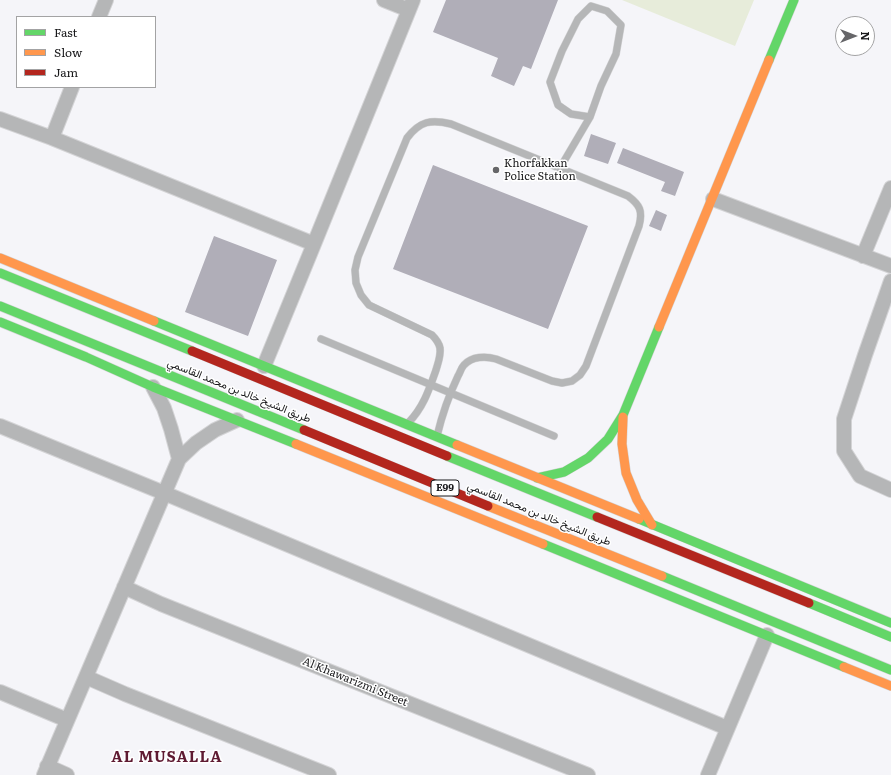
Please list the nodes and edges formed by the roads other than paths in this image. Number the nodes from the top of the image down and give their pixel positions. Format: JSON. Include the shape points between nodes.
{"nodes":[{"id":1,"x":106,"y":0,"type":"edge"},
{"id":2,"x":384,"y":0,"type":"edge"},
{"id":3,"x":794,"y":0,"type":"edge"},
{"id":4,"x":411,"y":5,"type":"edge"},
{"id":5,"x":99,"y":16,"type":"edge"},
{"id":6,"x":72,"y":88,"type":"edge"},
{"id":7,"x":590,"y":117,"type":"junction"},
{"id":8,"x":0,"y":118,"type":"edge"},
{"id":9,"x":52,"y":138,"type":"junction"},
{"id":10,"x":560,"y":168,"type":"junction"},
{"id":11,"x":891,"y":188,"type":"edge"},
{"id":12,"x":713,"y":198,"type":"junction"},
{"id":13,"x":314,"y":244,"type":"junction"},
{"id":14,"x":863,"y":256,"type":"junction"},
{"id":15,"x":0,"y":258,"type":"edge"},
{"id":16,"x":891,"y":266,"type":"edge"},
{"id":17,"x":0,"y":273,"type":"edge"},
{"id":18,"x":891,"y":281,"type":"edge"},
{"id":19,"x":0,"y":306,"type":"edge"},
{"id":20,"x":0,"y":322,"type":"edge"},
{"id":21,"x":158,"y":323,"type":"junction"},
{"id":22,"x":152,"y":336,"type":"junction"},
{"id":23,"x":321,"y":339,"type":"dead end"},
{"id":24,"x":91,"y":343,"type":"junction"},
{"id":25,"x":86,"y":357,"type":"junction"},
{"id":26,"x":264,"y":366,"type":"junction"},
{"id":27,"x":431,"y":385,"type":"junction"},
{"id":28,"x":153,"y":386,"type":"junction"},
{"id":29,"x":451,"y":393,"type":"junction"},
{"id":30,"x":623,"y":415,"type":"junction"},
{"id":31,"x":236,"y":420,"type":"junction"},
{"id":32,"x":407,"y":425,"type":"junction"},
{"id":33,"x":0,"y":426,"type":"edge"},
{"id":34,"x":437,"y":436,"type":"junction"},
{"id":35,"x":554,"y":436,"type":"dead end"},
{"id":36,"x":339,"y":445,"type":"junction"},
{"id":37,"x":179,"y":459,"type":"junction"},
{"id":38,"x":333,"y":459,"type":"junction"},
{"id":39,"x":537,"y":478,"type":"junction"},
{"id":40,"x":891,"y":490,"type":"edge"},
{"id":41,"x":164,"y":493,"type":"junction"},
{"id":42,"x":652,"y":525,"type":"junction"},
{"id":43,"x":674,"y":582,"type":"junction"},
{"id":44,"x":124,"y":588,"type":"junction"},
{"id":45,"x":668,"y":595,"type":"junction"},
{"id":46,"x":891,"y":623,"type":"edge"},
{"id":47,"x":767,"y":635,"type":"junction"},
{"id":48,"x":891,"y":637,"type":"edge"},
{"id":49,"x":890,"y":670,"type":"edge"},
{"id":50,"x":86,"y":677,"type":"junction"},
{"id":51,"x":887,"y":685,"type":"edge"},
{"id":52,"x":0,"y":692,"type":"edge"},
{"id":53,"x":67,"y":720,"type":"junction"},
{"id":54,"x":727,"y":728,"type":"junction"},
{"id":55,"x":46,"y":771,"type":"edge"},
{"id":56,"x":67,"y":775,"type":"edge"},
{"id":57,"x":329,"y":775,"type":"edge"},
{"id":58,"x":588,"y":775,"type":"edge"},
{"id":59,"x":708,"y":775,"type":"edge"}],
"edges":[{"from":1,"to":5,"type":"street"},
{"from":2,"to":4,"type":"street"},
{"from":3,"to":12,"type":"main road"},
{"from":4,"to":13,"type":"street"},
{"from":6,"to":9,"type":"street"},
{"from":7,"to":7,"type":"lane","via":[[616,54],[621,25],[607,11],[591,6],[578,20],[550,82],[558,105],[571,114]]},
{"from":7,"to":10,"type":"lane"},
{"from":8,"to":9,"type":"street"},
{"from":9,"to":13,"type":"street"},
{"from":10,"to":27,"type":"lane","via":[[442,122],[422,124],[407,138],[358,257],[356,283],[369,305],[432,335],[436,340],[440,354]]},
{"from":10,"to":29,"type":"lane","via":[[628,196],[638,205],[642,217],[586,366],[572,381],[562,383],[496,359],[479,357],[464,365]]},
{"from":11,"to":14,"type":"street"},
{"from":12,"to":14,"type":"street"},
{"from":12,"to":30,"type":"main road"},
{"from":13,"to":26,"type":"street"},
{"from":14,"to":16,"type":"street"},
{"from":15,"to":21,"type":"main road"},
{"from":17,"to":22,"type":"main road","name":"طريق الشيخ خالد بن محمد القاسمي"},
{"from":18,"to":40,"type":"street","via":[[844,419],[844,451],[860,476]]},
{"from":19,"to":24,"type":"main road","name":"طريق الشيخ خالد بن محمد القاسمي","number":"E99"},
{"from":20,"to":25,"type":"main road"},
{"from":21,"to":22,"type":"main road"},
{"from":21,"to":26,"type":"main road"},
{"from":22,"to":48,"type":"main road","name":"طريق الشيخ خالد بن محمد القاسمي"},
{"from":23,"to":27,"type":"lane"},
{"from":24,"to":25,"type":"main road"},
{"from":24,"to":36,"type":"main road","name":"طريق الشيخ خالد بن محمد القاسمي","number":"E99"},
{"from":25,"to":28,"type":"main road"},
{"from":26,"to":32,"type":"main road"},
{"from":27,"to":29,"type":"lane"},
{"from":27,"to":32,"type":"lane","via":[[421,407]]},
{"from":28,"to":31,"type":"main road"},
{"from":28,"to":37,"type":"street","via":[[164,408]]},
{"from":29,"to":34,"type":"lane"},
{"from":29,"to":35,"type":"lane"},
{"from":30,"to":39,"type":"main road","via":[[608,439],[588,458],[564,472]]},
{"from":30,"to":42,"type":"main road","via":[[622,444],[626,473],[637,500]]},
{"from":31,"to":37,"type":"street","via":[[196,443]]},
{"from":31,"to":38,"type":"main road"},
{"from":32,"to":34,"type":"main road"},
{"from":33,"to":41,"type":"street"},
{"from":34,"to":39,"type":"main road"},
{"from":36,"to":38,"type":"main road"},
{"from":36,"to":43,"type":"main road","name":"طريق الشيخ خالد بن محمد القاسمي","number":"E99"},
{"from":37,"to":41,"type":"street"},
{"from":38,"to":45,"type":"main road"},
{"from":39,"to":42,"type":"main road"},
{"from":41,"to":44,"type":"street"},
{"from":41,"to":54,"type":"street"},
{"from":42,"to":46,"type":"main road"},
{"from":43,"to":45,"type":"main road"},
{"from":43,"to":49,"type":"main road","name":"طريق الشيخ خالد بن محمد القاسمي","number":"E99"},
{"from":44,"to":50,"type":"street"},
{"from":44,"to":58,"type":"street","name":"Al Khawarizmi Street"},
{"from":45,"to":47,"type":"main road"},
{"from":47,"to":51,"type":"main road"},
{"from":47,"to":54,"type":"street"},
{"from":49,"to":51,"type":"main road"},
{"from":50,"to":53,"type":"street"},
{"from":50,"to":57,"type":"street"},
{"from":52,"to":53,"type":"street"},
{"from":53,"to":55,"type":"street"},
{"from":54,"to":59,"type":"street"},
{"from":55,"to":56,"type":"street"}]}
